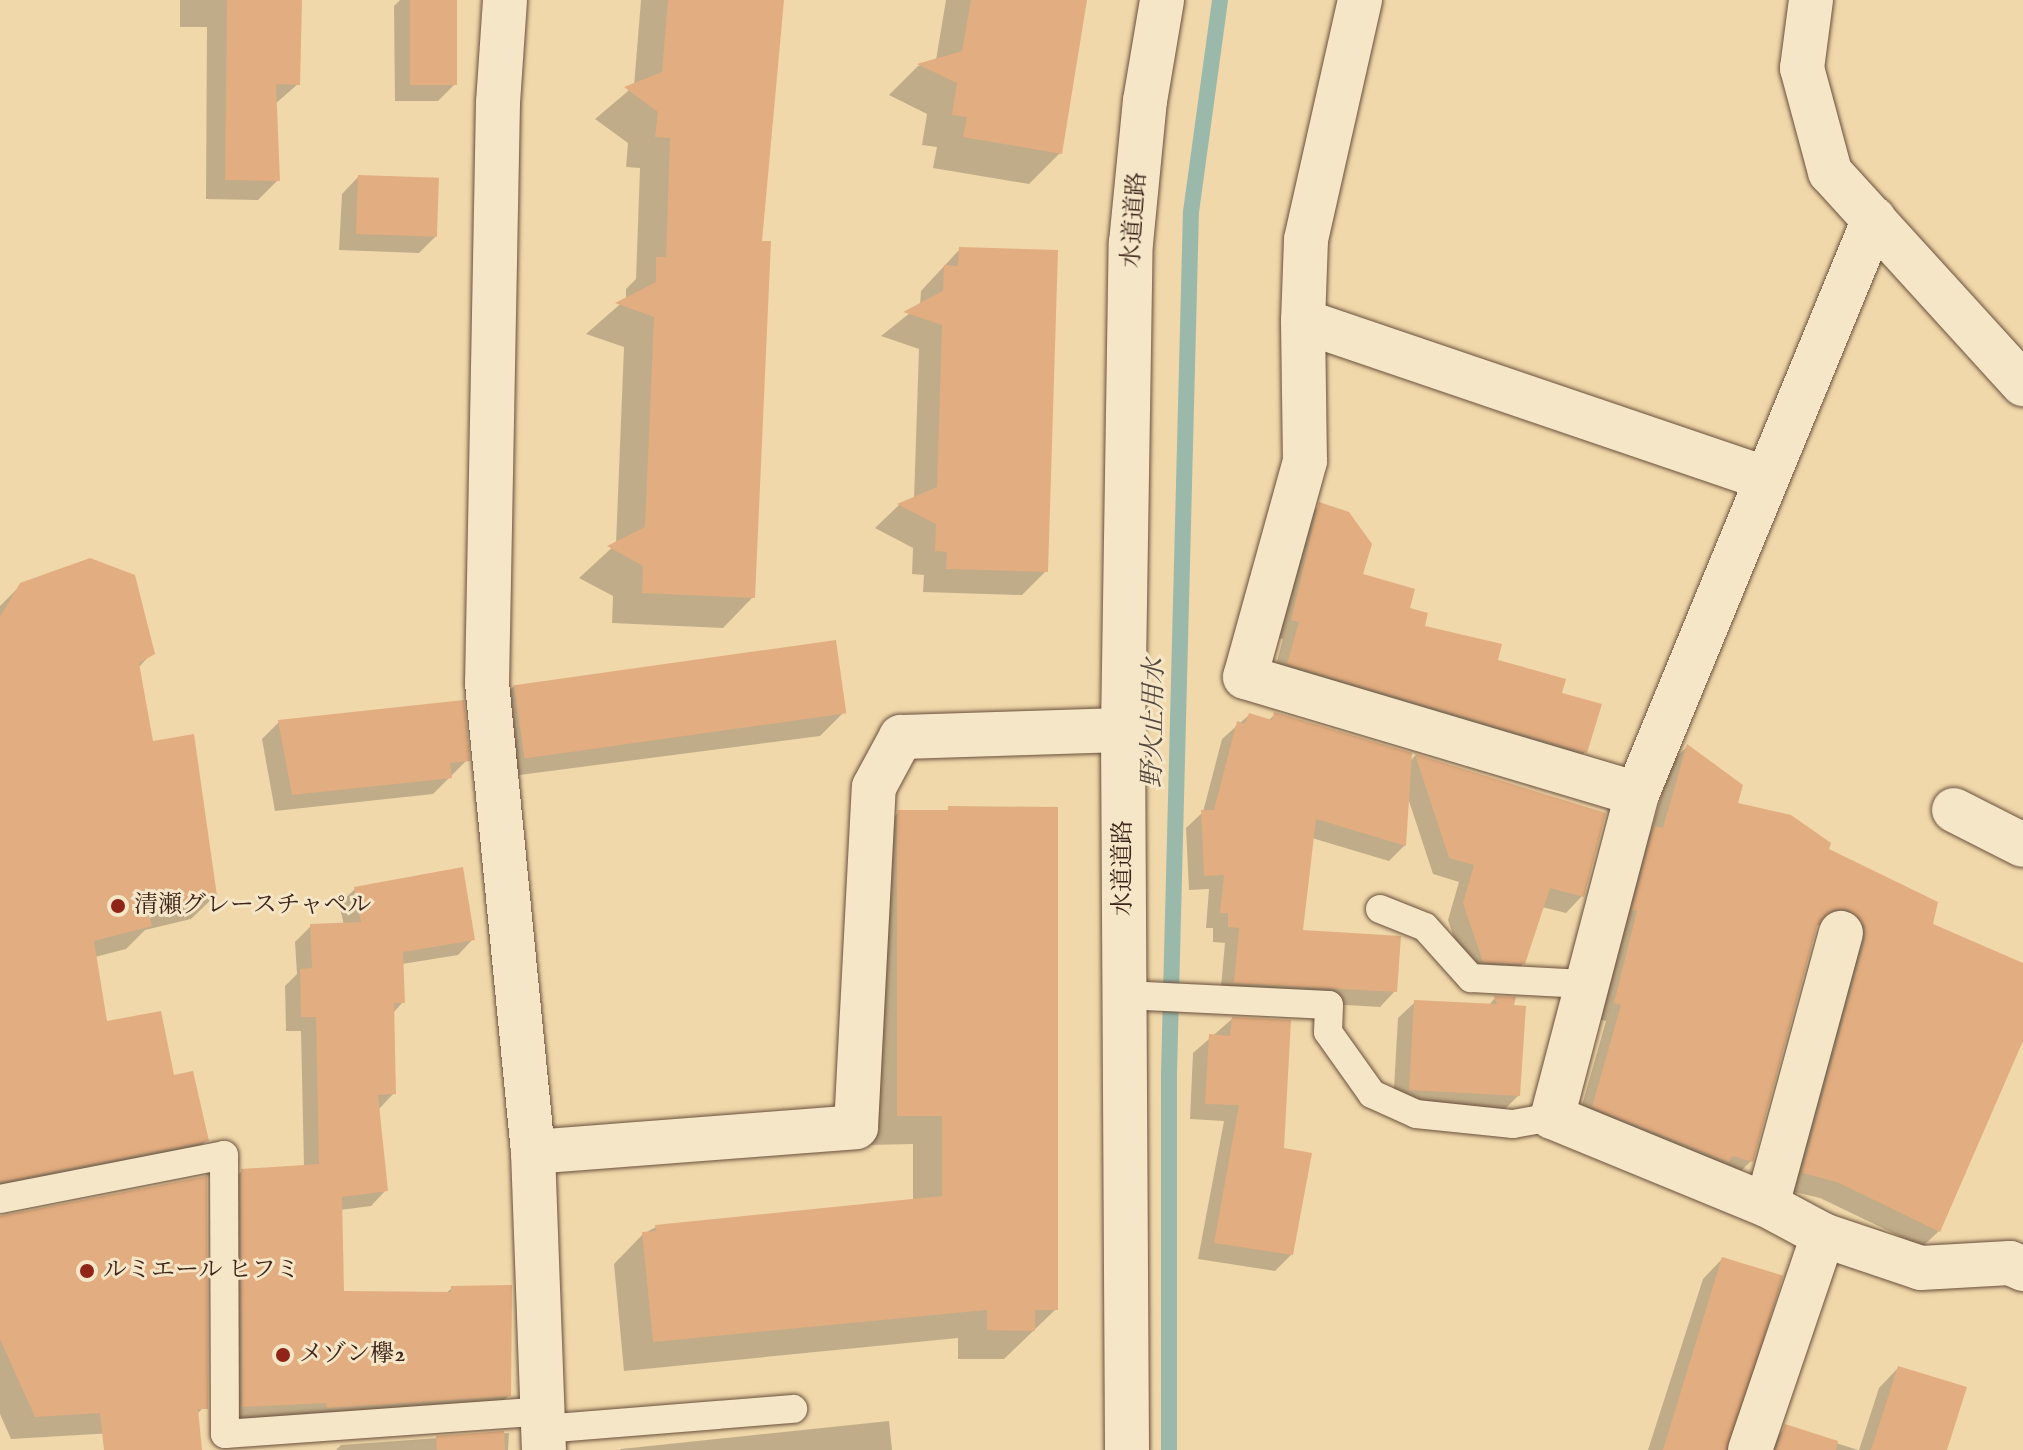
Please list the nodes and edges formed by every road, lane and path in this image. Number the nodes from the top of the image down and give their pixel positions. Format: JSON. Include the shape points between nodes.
{"nodes":[{"id":1,"x":505,"y":0,"type":"edge"},
{"id":2,"x":1162,"y":0,"type":"edge"},
{"id":3,"x":1360,"y":0,"type":"edge"},
{"id":4,"x":1811,"y":0,"type":"edge"},
{"id":5,"x":1874,"y":219,"type":"junction"},
{"id":6,"x":1303,"y":321,"type":"junction"},
{"id":7,"x":2023,"y":384,"type":"edge"},
{"id":8,"x":1764,"y":478,"type":"junction"},
{"id":9,"x":1123,"y":730,"type":"junction"},
{"id":10,"x":1637,"y":794,"type":"junction"},
{"id":11,"x":1954,"y":810,"type":"dead end"},
{"id":12,"x":2023,"y":845,"type":"edge"},
{"id":13,"x":1380,"y":909,"type":"dead end"},
{"id":14,"x":1841,"y":933,"type":"dead end"},
{"id":15,"x":1585,"y":984,"type":"junction"},
{"id":16,"x":1130,"y":996,"type":"junction"},
{"id":17,"x":1552,"y":1117,"type":"junction"},
{"id":18,"x":533,"y":1152,"type":"junction"},
{"id":19,"x":0,"y":1199,"type":"edge"},
{"id":20,"x":1767,"y":1205,"type":"junction"},
{"id":21,"x":1823,"y":1235,"type":"junction"},
{"id":22,"x":2019,"y":1256,"type":"edge"},
{"id":23,"x":793,"y":1409,"type":"dead end"},
{"id":24,"x":543,"y":1430,"type":"edge"},
{"id":25,"x":226,"y":1442,"type":"edge"},
{"id":26,"x":1127,"y":1450,"type":"edge"},
{"id":27,"x":1750,"y":1450,"type":"edge"}],
"edges":[{"from":1,"to":18,"type":"street","via":[[498,102],[487,683]]},
{"from":2,"to":9,"type":"street","name":"水道道路","via":[[1145,101],[1131,243]]},
{"from":3,"to":6,"type":"street","via":[[1306,240]]},
{"from":4,"to":5,"type":"street","via":[[1802,68],[1830,172]]},
{"from":5,"to":7,"type":"street"},
{"from":5,"to":8,"type":"street"},
{"from":6,"to":8,"type":"street"},
{"from":6,"to":10,"type":"street","via":[[1305,461],[1245,677]]},
{"from":8,"to":10,"type":"street"},
{"from":9,"to":16,"type":"street","name":"水道道路"},
{"from":9,"to":18,"type":"street","via":[[901,737],[874,787],[856,1127]]},
{"from":10,"to":15,"type":"street"},
{"from":11,"to":12,"type":"street"},
{"from":13,"to":15,"type":"lane","via":[[1425,927],[1471,978]]},
{"from":14,"to":20,"type":"street"},
{"from":15,"to":17,"type":"street"},
{"from":16,"to":17,"type":"lane","via":[[1329,1005],[1328,1032],[1372,1094],[1416,1114],[1513,1124]]},
{"from":16,"to":26,"type":"street","name":"水道道路"},
{"from":17,"to":20,"type":"street"},
{"from":18,"to":24,"type":"street"},
{"from":19,"to":25,"type":"lane","via":[[224,1155]]},
{"from":20,"to":21,"type":"street"},
{"from":21,"to":22,"type":"street","via":[[1921,1268]]},
{"from":21,"to":27,"type":"street"},
{"from":23,"to":24,"type":"lane"},
{"from":24,"to":25,"type":"lane"}]}
